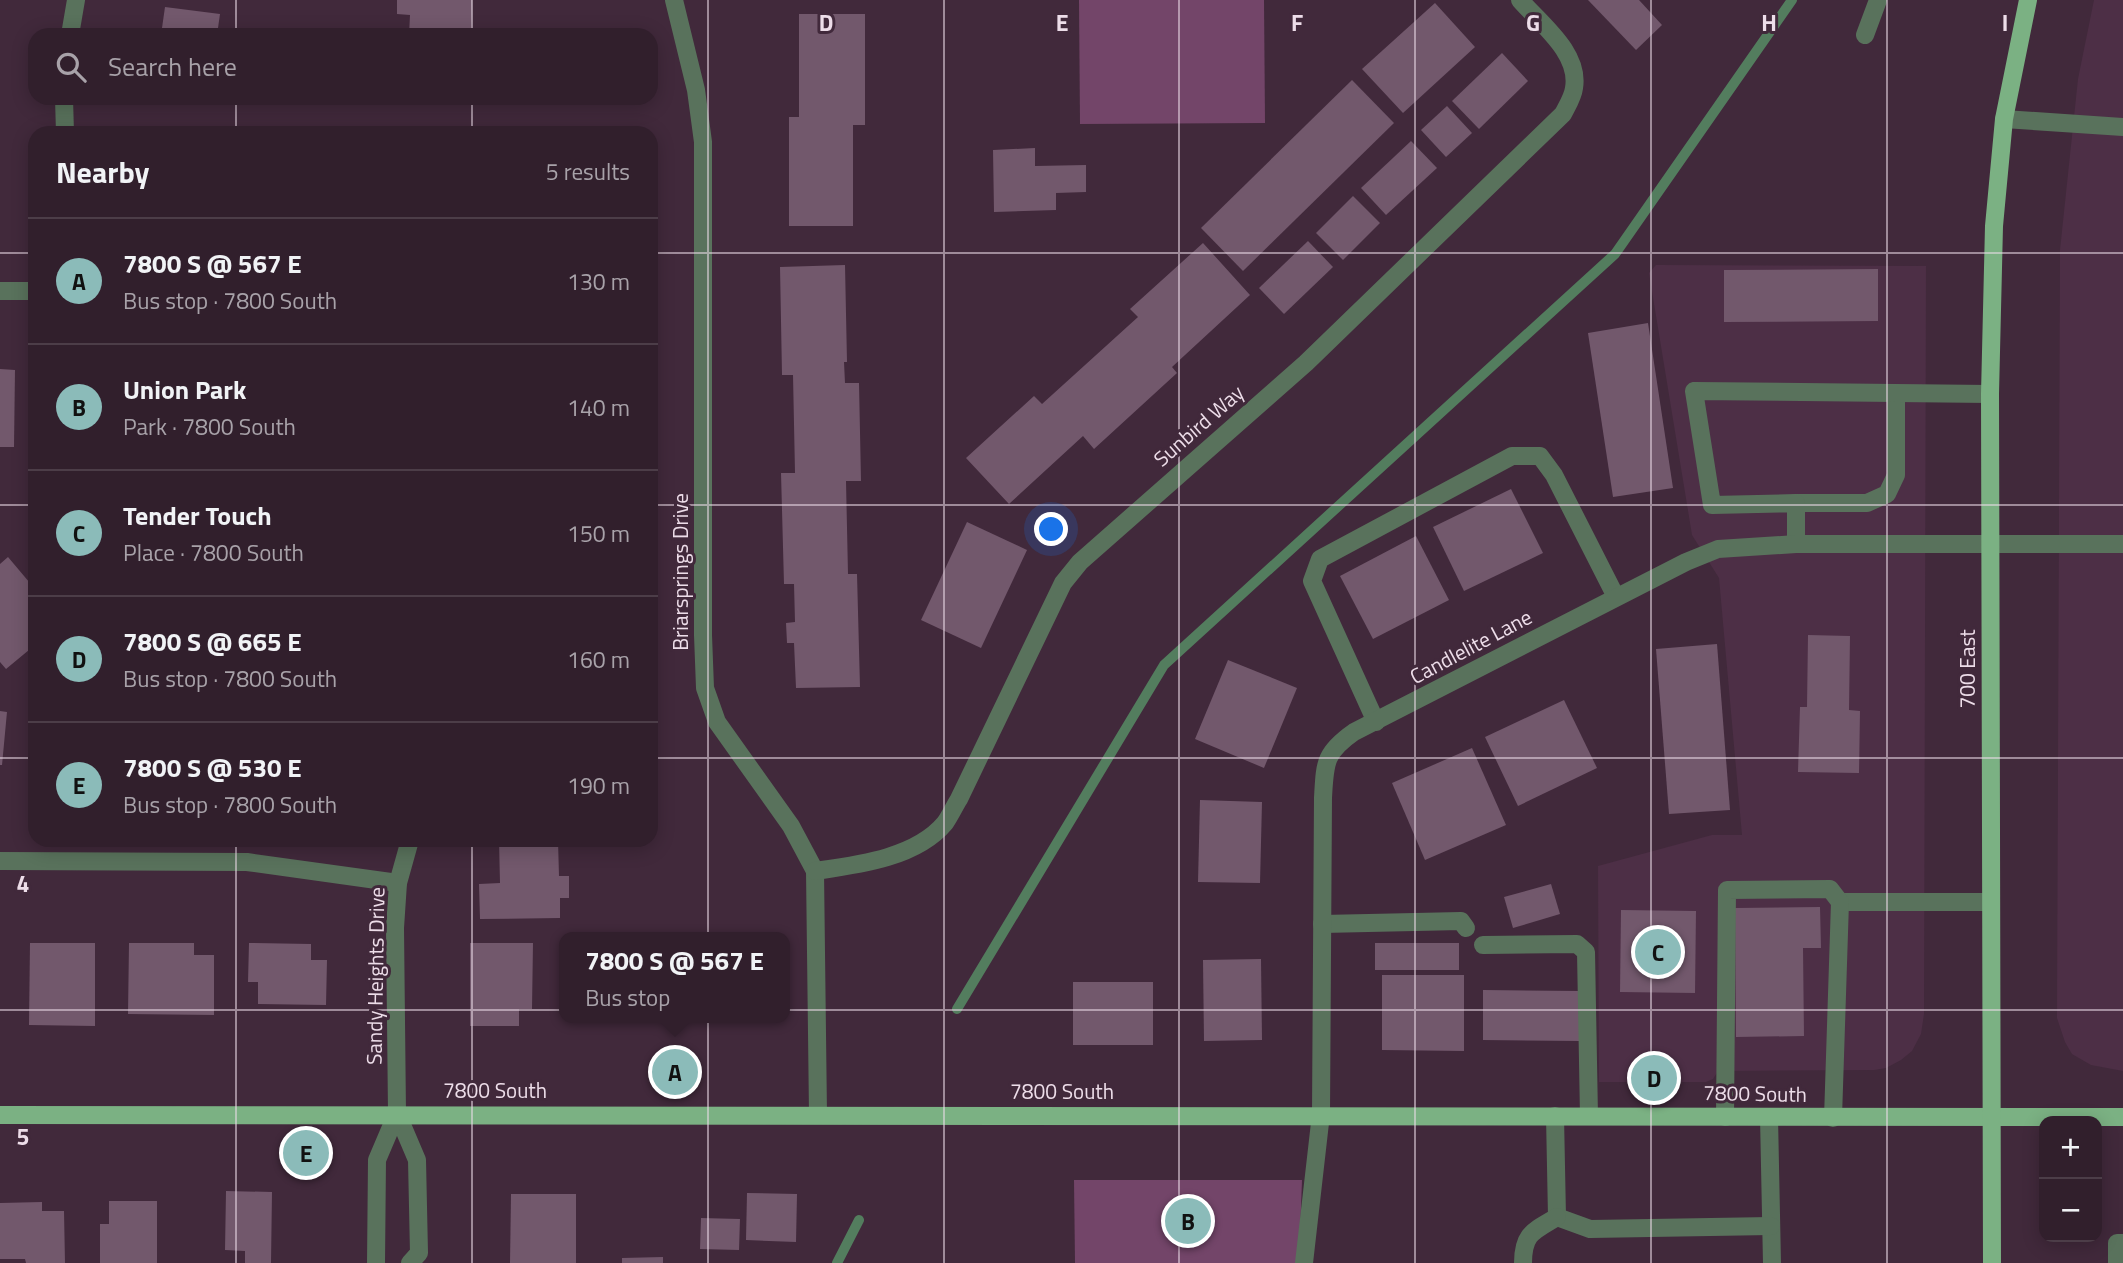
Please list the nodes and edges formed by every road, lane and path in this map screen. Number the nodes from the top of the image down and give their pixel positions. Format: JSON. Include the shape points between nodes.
{"nodes":[{"id":1,"x":76,"y":0,"type":"edge"},
{"id":2,"x":674,"y":0,"type":"edge"},
{"id":3,"x":1520,"y":0,"type":"edge"},
{"id":4,"x":1878,"y":0,"type":"edge"},
{"id":5,"x":2028,"y":0,"type":"edge"},
{"id":6,"x":71,"y":28,"type":"edge"},
{"id":7,"x":1865,"y":35,"type":"dead end"},
{"id":8,"x":64,"y":105,"type":"edge"},
{"id":9,"x":2004,"y":119,"type":"junction"},
{"id":10,"x":65,"y":126,"type":"edge"},
{"id":11,"x":2123,"y":127,"type":"edge"},
{"id":12,"x":0,"y":291,"type":"edge"},
{"id":13,"x":28,"y":291,"type":"edge"},
{"id":14,"x":1896,"y":393,"type":"junction"},
{"id":15,"x":1990,"y":394,"type":"junction"},
{"id":16,"x":1796,"y":503,"type":"junction"},
{"id":17,"x":1796,"y":544,"type":"junction"},
{"id":18,"x":1991,"y":544,"type":"junction"},
{"id":19,"x":2123,"y":544,"type":"edge"},
{"id":20,"x":1616,"y":597,"type":"junction"},
{"id":21,"x":1377,"y":722,"type":"junction"},
{"id":22,"x":408,"y":847,"type":"edge"},
{"id":23,"x":0,"y":861,"type":"edge"},
{"id":24,"x":815,"y":871,"type":"junction"},
{"id":25,"x":398,"y":883,"type":"junction"},
{"id":26,"x":1840,"y":902,"type":"junction"},
{"id":27,"x":1991,"y":902,"type":"junction"},
{"id":28,"x":1322,"y":924,"type":"junction"},
{"id":29,"x":1466,"y":928,"type":"dead end"},
{"id":30,"x":1483,"y":945,"type":"dead end"},
{"id":31,"x":397,"y":1113,"type":"junction"},
{"id":32,"x":818,"y":1114,"type":"junction"},
{"id":33,"x":1321,"y":1114,"type":"junction"},
{"id":34,"x":0,"y":1115,"type":"edge"},
{"id":35,"x":1555,"y":1116,"type":"junction"},
{"id":36,"x":1589,"y":1116,"type":"junction"},
{"id":37,"x":1725,"y":1117,"type":"junction"},
{"id":38,"x":1769,"y":1117,"type":"junction"},
{"id":39,"x":2123,"y":1117,"type":"edge"},
{"id":40,"x":1833,"y":1118,"type":"junction"},
{"id":41,"x":1992,"y":1118,"type":"junction"},
{"id":42,"x":1557,"y":1217,"type":"junction"},
{"id":43,"x":1771,"y":1226,"type":"junction"},
{"id":44,"x":2123,"y":1243,"type":"edge"},
{"id":45,"x":376,"y":1263,"type":"edge"},
{"id":46,"x":410,"y":1263,"type":"edge"},
{"id":47,"x":1304,"y":1263,"type":"edge"},
{"id":48,"x":1523,"y":1263,"type":"edge"},
{"id":49,"x":1772,"y":1263,"type":"edge"},
{"id":50,"x":1992,"y":1263,"type":"edge"},
{"id":51,"x":2117,"y":1263,"type":"edge"}],
"edges":[{"from":1,"to":6,"type":"street"},
{"from":2,"to":24,"type":"street","name":"Briarsprings Drive","via":[[696,90],[703,142],[705,688],[717,722],[791,826]]},
{"from":3,"to":24,"type":"street","name":"Sunbird Way","via":[[1574,67],[1574,89],[1563,114],[1306,363],[1080,562],[1063,583],[945,823],[924,841],[874,862]]},
{"from":4,"to":7,"type":"street"},
{"from":5,"to":9,"type":"main road","name":"700 East"},
{"from":8,"to":10,"type":"street"},
{"from":9,"to":11,"type":"street"},
{"from":9,"to":15,"type":"main road","name":"700 East","via":[[1994,226]]},
{"from":12,"to":13,"type":"street"},
{"from":14,"to":15,"type":"street"},
{"from":14,"to":16,"type":"street","via":[[1896,475],[1887,494],[1867,503]]},
{"from":14,"to":16,"type":"street","via":[[1693,391],[1712,505]]},
{"from":15,"to":18,"type":"main road","name":"700 East"},
{"from":16,"to":17,"type":"street"},
{"from":17,"to":18,"type":"street","name":"Candlelite Lane"},
{"from":17,"to":20,"type":"street","name":"Candlelite Lane","via":[[1718,549]]},
{"from":18,"to":19,"type":"street","name":"Candlelite Lane"},
{"from":18,"to":27,"type":"main road","name":"700 East"},
{"from":20,"to":21,"type":"street","name":"Candlelite Lane"},
{"from":20,"to":21,"type":"street","via":[[1554,475],[1540,456],[1513,456],[1320,559],[1312,581]]},
{"from":21,"to":28,"type":"street","name":"Candlelite Lane","via":[[1336,745],[1325,764]]},
{"from":22,"to":25,"type":"street","name":"Sandy Heights Drive"},
{"from":23,"to":25,"type":"street","via":[[247,862]]},
{"from":24,"to":32,"type":"street","name":"Briarsprings Drive"},
{"from":25,"to":31,"type":"street","name":"Sandy Heights Drive"},
{"from":26,"to":27,"type":"street"},
{"from":26,"to":37,"type":"street","via":[[1830,889],[1727,890]]},
{"from":26,"to":40,"type":"street"},
{"from":27,"to":41,"type":"main road","name":"700 East"},
{"from":28,"to":29,"type":"street","via":[[1461,921]]},
{"from":28,"to":33,"type":"street","name":"Candlelite Lane"},
{"from":30,"to":36,"type":"street","via":[[1577,944],[1586,952]]},
{"from":31,"to":32,"type":"main road","name":"7800 South"},
{"from":31,"to":34,"type":"main road","name":"7800 South"},
{"from":31,"to":45,"type":"street","via":[[377,1160]]},
{"from":31,"to":46,"type":"street","via":[[417,1160],[419,1253]]},
{"from":32,"to":33,"type":"main road","name":"7800 South"},
{"from":33,"to":35,"type":"main road","name":"7800 South"},
{"from":33,"to":47,"type":"street","name":"Candlelite Lane"},
{"from":35,"to":36,"type":"main road","name":"7800 South"},
{"from":35,"to":42,"type":"street"},
{"from":36,"to":37,"type":"main road","name":"7800 South"},
{"from":37,"to":38,"type":"main road","name":"7800 South"},
{"from":38,"to":40,"type":"main road","name":"7800 South"},
{"from":38,"to":43,"type":"street"},
{"from":39,"to":41,"type":"main road","name":"7800 South"},
{"from":40,"to":41,"type":"main road","name":"7800 South"},
{"from":41,"to":50,"type":"main road","name":"700 East"},
{"from":42,"to":43,"type":"street","via":[[1590,1229]]},
{"from":42,"to":48,"type":"street","via":[[1530,1233]]},
{"from":43,"to":49,"type":"street"},
{"from":44,"to":51,"type":"street","via":[[2117,1243]]}]}
